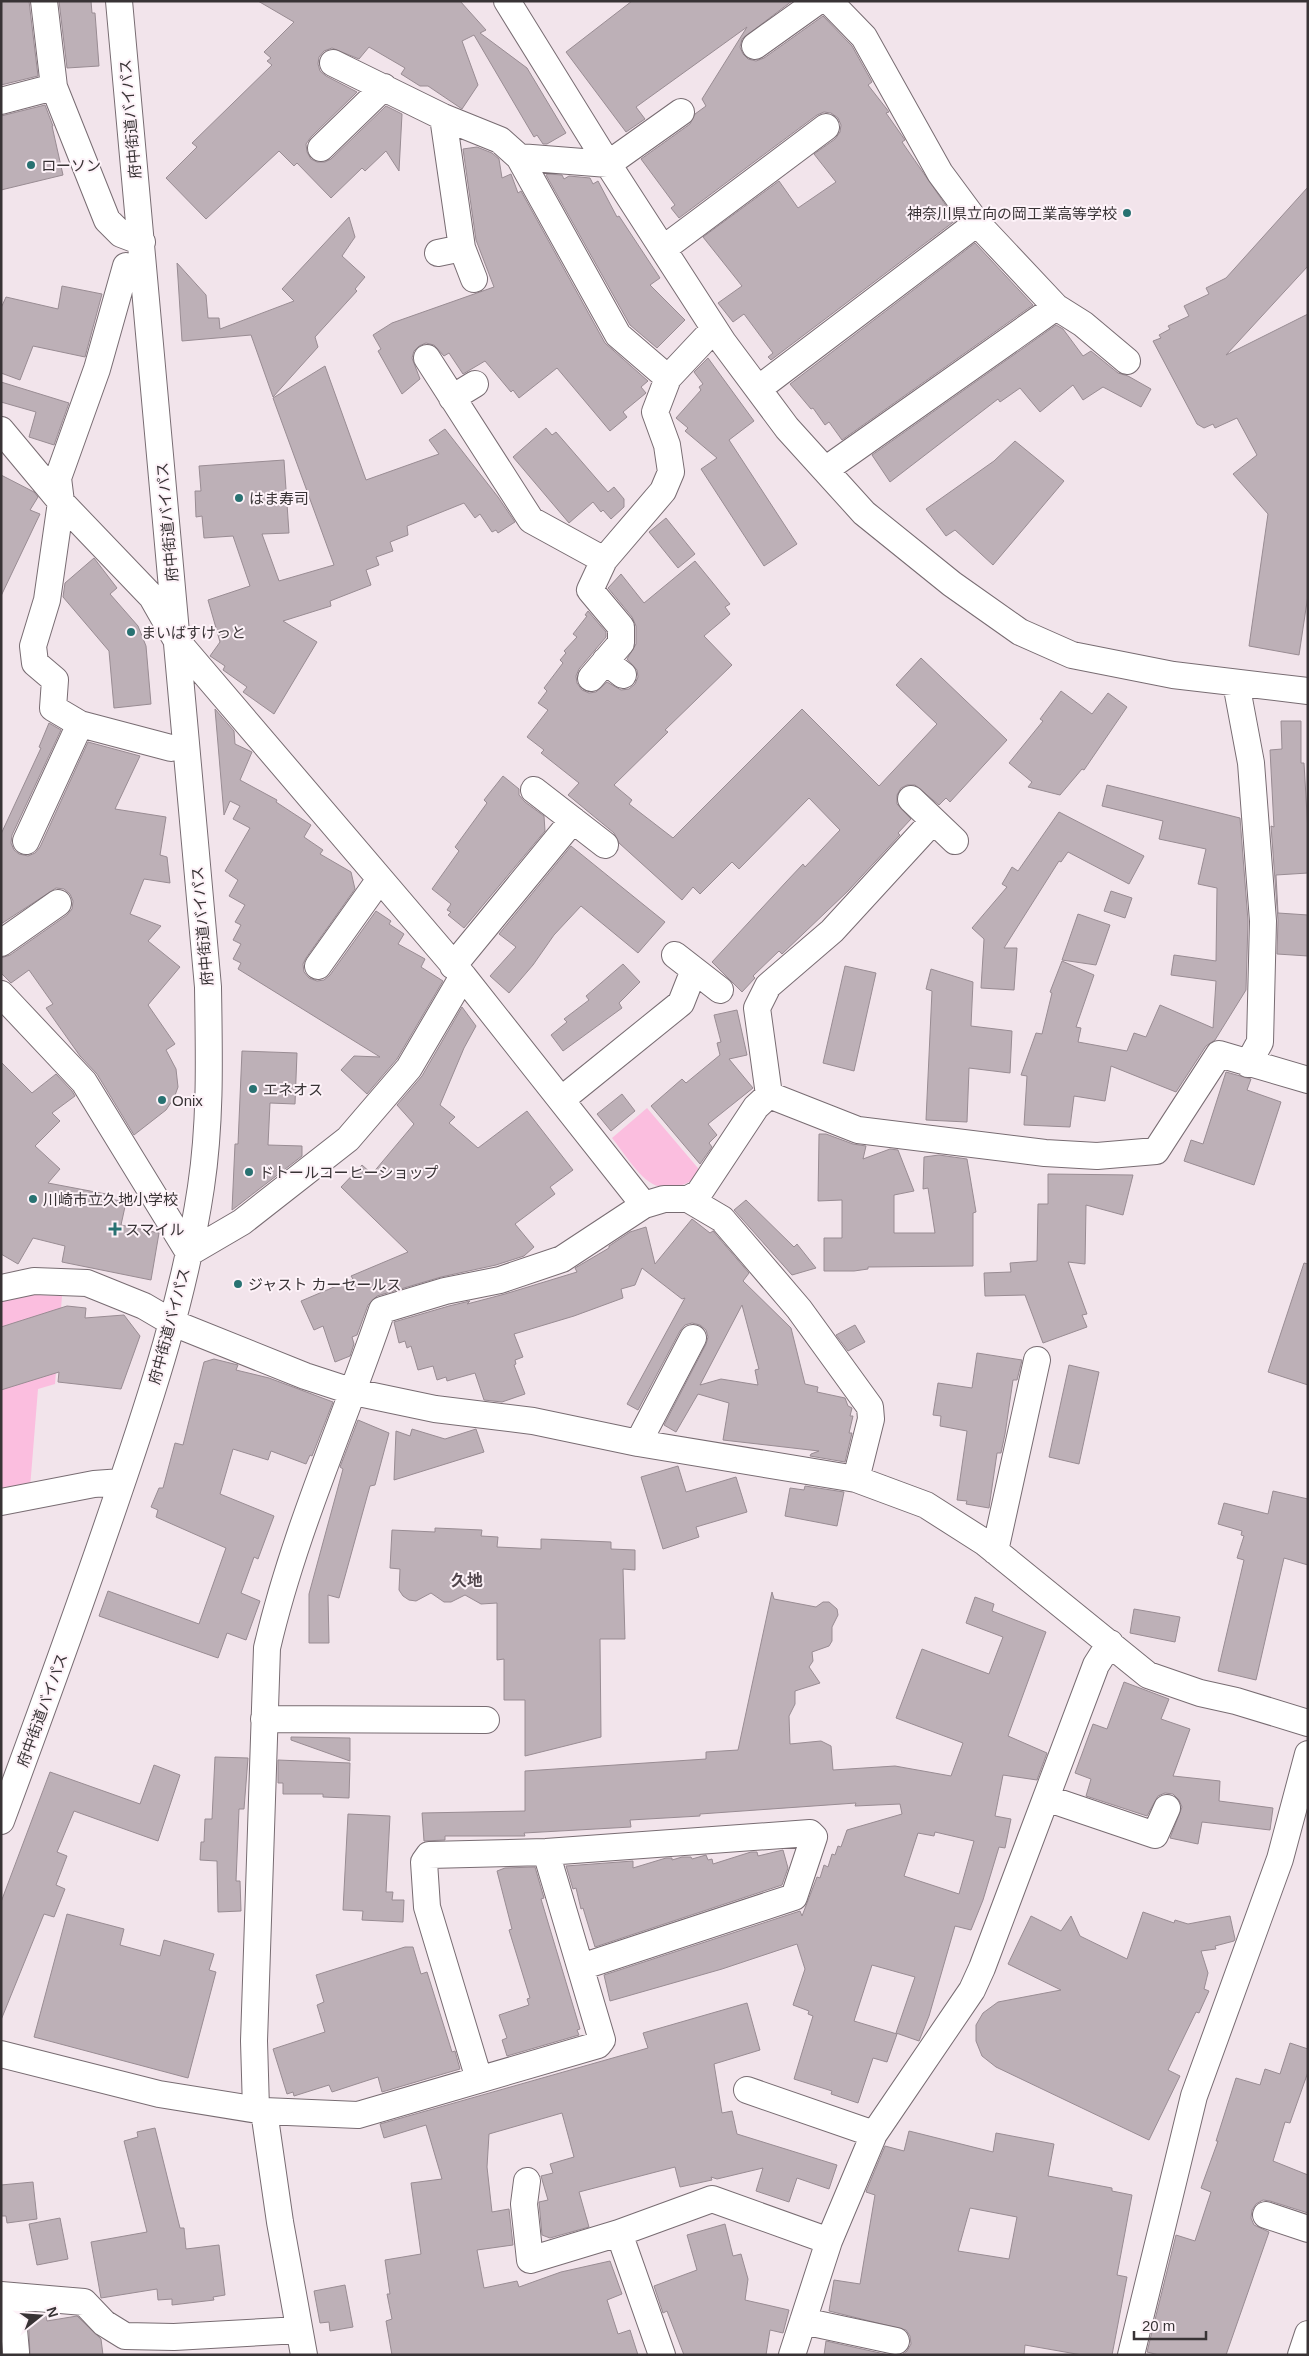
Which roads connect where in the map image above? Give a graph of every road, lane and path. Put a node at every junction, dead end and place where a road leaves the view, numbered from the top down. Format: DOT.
graph roads {
  1 [pos="44,1"];
  2 [pos="119,1"];
  3 [pos="507,1"];
  4 [pos="818,1"];
  5 [pos="829,1"];
  6 [pos="755,46"];
  7 [pos="333,63"];
  8 [pos="384,86"];
  9 [pos="54,87"];
  10 [pos="1,100"];
  11 [pos="681,112"];
  12 [pos="443,117"];
  13 [pos="826,127"];
  14 [pos="321,148"];
  15 [pos="519,157"];
  16 [pos="608,164"];
  17 [pos="977,223"];
  18 [pos="142,242"];
  19 [pos="663,249"];
  20 [pos="126,266"];
  21 [pos="474,279"];
  22 [pos="1056,307"];
  23 [pos="714,329"];
  24 [pos="426,358"];
  25 [pos="1127,361"];
  26 [pos="668,378"];
  27 [pos="475,384"];
  28 [pos="758,389"];
  29 [pos="452,398"];
  30 [pos="1,430"];
  31 [pos="825,470"];
  32 [pos="61,502"];
  33 [pos="604,560"];
  34 [pos="177,642"];
  35 [pos="606,671"];
  36 [pos="1236,683"];
  37 [pos="1308,691"];
  38 [pos="80,724"];
  39 [pos="171,748"];
  40 [pos="534,790"];
  41 [pos="911,799"];
  42 [pos="573,820"];
  43 [pos="933,821"];
  44 [pos="955,841"];
  45 [pos="26,842"];
  46 [pos="605,845"];
  47 [pos="380,879"];
  48 [pos="58,902"];
  49 [pos="1,943"];
  50 [pos="318,966"];
  51 [pos="458,971"];
  52 [pos="720,990"];
  53 [pos="1,994"];
  54 [pos="1248,1064"];
  55 [pos="1308,1080"];
  56 [pos="769,1095"];
  57 [pos="561,1100"];
  58 [pos="688,1199"];
  59 [pos="644,1205"];
  60 [pos="189,1252"];
  61 [pos="1,1288"];
  62 [pos="173,1323"];
  63 [pos="693,1338"];
  64 [pos="1037,1360"];
  65 [pos="354,1392"];
  66 [pos="638,1443"];
  67 [pos="856,1479"];
  68 [pos="122,1482"];
  69 [pos="1,1502"];
  70 [pos="995,1551"];
  71 [pos="1110,1643"];
  72 [pos="264,1719"];
  73 [pos="486,1720"];
  74 [pos="1308,1723"];
  75 [pos="1308,1754"];
  76 [pos="1046,1798"];
  77 [pos="1167,1808"];
  78 [pos="1,1821"];
  79 [pos="546,1852"];
  80 [pos="581,1967"];
  81 [pos="1,2054"];
  82 [pos="479,2079"];
  83 [pos="747,2090"];
  84 [pos="260,2110"];
  85 [pos="874,2134"];
  86 [pos="528,2181"];
  87 [pos="1266,2215"];
  88 [pos="1308,2229"];
  89 [pos="619,2233"];
  90 [pos="829,2241"];
  91 [pos="6,2295"];
  92 [pos="803,2321"];
  93 [pos="1308,2334"];
  94 [pos="896,2340"];
  95 [pos="302,2342"];
  96 [pos="16,2352"];
  97 [pos="662,2355"];
  98 [pos="792,2355"];
  99 [pos="1131,2355"];
  100 [pos="1301,2355"];
  1 -- 9 [label="street"];
  2 -- 18 [label="street, 府中街道バイパス"];
  3 -- 16 [label="street"];
  4 -- 6 [label="street"];
  5 -- 17 [label="street"];
  7 -- 8 [label="street"];
  8 -- 12 [label="street"];
  8 -- 14 [label="street"];
  9 -- 10 [label="street"];
  9 -- 18 [label="street"];
  11 -- 16 [label="street"];
  12 -- 15 [label="street"];
  12 -- 21 [label="street"];
  13 -- 19 [label="street"];
  15 -- 16 [label="street"];
  15 -- 26 [label="street"];
  16 -- 19 [label="street"];
  17 -- 22 [label="street"];
  17 -- 28 [label="street"];
  18 -- 34 [label="street, 府中街道バイパス"];
  19 -- 23 [label="street"];
  20 -- 32 [label="street"];
  22 -- 25 [label="street"];
  22 -- 31 [label="street"];
  23 -- 26 [label="street"];
  23 -- 28 [label="street"];
  24 -- 29 [label="street"];
  26 -- 33 [label="street"];
  27 -- 29 [label="street"];
  28 -- 31 [label="street"];
  29 -- 33 [label="street"];
  30 -- 32 [label="street"];
  31 -- 36 [label="street"];
  32 -- 34 [label="street"];
  32 -- 38 [label="street"];
  33 -- 35 [label="street"];
  34 -- 47 [label="street"];
  34 -- 60 [label="street, 府中街道バイパス"];
  36 -- 37 [label="street"];
  36 -- 54 [label="street"];
  38 -- 39 [label="street"];
  38 -- 45 [label="street"];
  40 -- 42 [label="street"];
  41 -- 43 [label="street"];
  42 -- 46 [label="street"];
  42 -- 51 [label="street"];
  43 -- 44 [label="street"];
  43 -- 56 [label="street"];
  47 -- 50 [label="street"];
  47 -- 51 [label="street"];
  48 -- 49 [label="street"];
  51 -- 57 [label="street"];
  51 -- 60 [label="street"];
  52 -- 57 [label="street"];
  53 -- 60 [label="street"];
  54 -- 55 [label="street"];
  54 -- 56 [label="street"];
  56 -- 58 [label="street"];
  57 -- 59 [label="street"];
  58 -- 59 [label="street"];
  58 -- 67 [label="street"];
  59 -- 65 [label="street"];
  60 -- 62 [label="street, 府中街道バイパス"];
  61 -- 62 [label="street"];
  62 -- 65 [label="street"];
  62 -- 68 [label="street, 府中街道バイパス"];
  63 -- 66 [label="street"];
  64 -- 70 [label="street"];
  65 -- 66 [label="street"];
  65 -- 72 [label="street"];
  66 -- 67 [label="street"];
  67 -- 70 [label="street"];
  68 -- 69 [label="street"];
  68 -- 78 [label="street, 府中街道バイパス"];
  70 -- 71 [label="street"];
  71 -- 74 [label="street"];
  71 -- 76 [label="street"];
  72 -- 73 [label="street"];
  72 -- 84 [label="street"];
  75 -- 99 [label="street"];
  76 -- 77 [label="street"];
  76 -- 85 [label="street"];
  79 -- 80 [label="street"];
  79 -- 80 [label="street"];
  79 -- 82 [label="street"];
  80 -- 82 [label="street"];
  81 -- 84 [label="street"];
  82 -- 84 [label="street"];
  83 -- 85 [label="street"];
  84 -- 95 [label="street"];
  85 -- 90 [label="street"];
  86 -- 89 [label="street"];
  87 -- 88 [label="street"];
  89 -- 90 [label="street"];
  89 -- 97 [label="street"];
  90 -- 92 [label="street"];
  91 -- 95 [label="street"];
  91 -- 96 [label="street"];
  92 -- 94 [label="street"];
  92 -- 98 [label="street"];
  93 -- 100 [label="street"];
}
